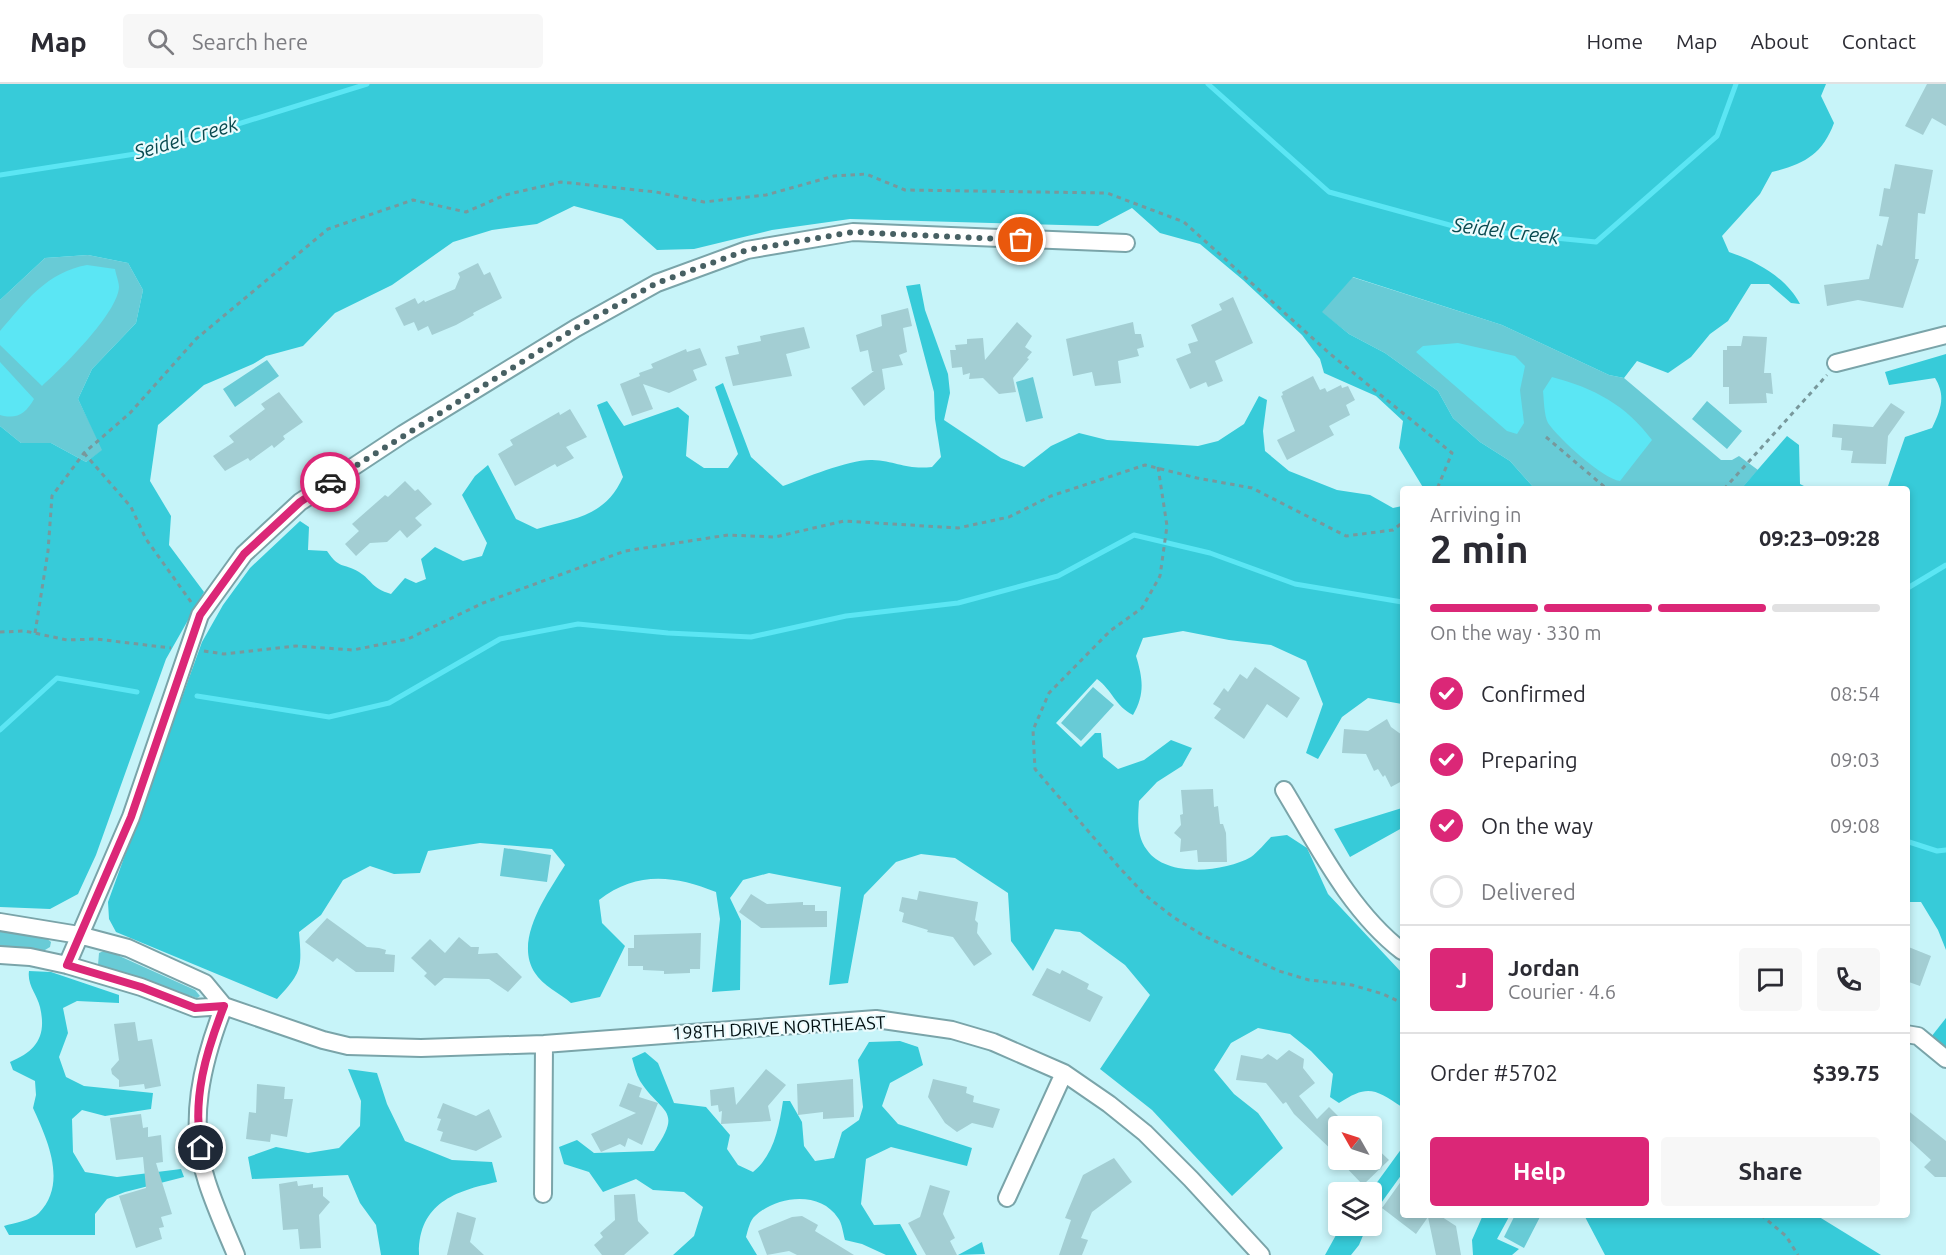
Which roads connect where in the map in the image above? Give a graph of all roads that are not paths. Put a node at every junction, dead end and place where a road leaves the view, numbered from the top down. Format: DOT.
graph roads {
  1 [pos="1126,243"];
  2 [pos="1946,335"];
  3 [pos="1836,363"];
  4 [pos="1284,790"];
  5 [pos="0,922"];
  6 [pos="79,935"];
  7 [pos="1400,949"];
  8 [pos="0,955"];
  9 [pos="67,965"];
  10 [pos="224,1006"];
  11 [pos="1910,1035"];
  12 [pos="544,1044"];
  13 [pos="1946,1059"];
  14 [pos="1064,1073"];
  15 [pos="543,1194"];
  16 [pos="1007,1198"];
  17 [pos="236,1255"];
  18 [pos="1261,1255"];
  1 -- 6 [label="street"];
  2 -- 3 [label="street"];
  4 -- 7 [label="street"];
  5 -- 6 [label="street"];
  6 -- 9 [label="street"];
  6 -- 10 [label="street"];
  8 -- 9 [label="street, 198TH DRIVE NORTHEAST"];
  9 -- 10 [label="street, 198TH DRIVE NORTHEAST"];
  10 -- 12 [label="street, 198TH DRIVE NORTHEAST"];
  10 -- 17 [label="street"];
  11 -- 13 [label="street"];
  12 -- 14 [label="street, 198TH DRIVE NORTHEAST"];
  12 -- 15 [label="street"];
  14 -- 16 [label="street"];
  14 -- 18 [label="street, 198TH DRIVE NORTHEAST"];
}
